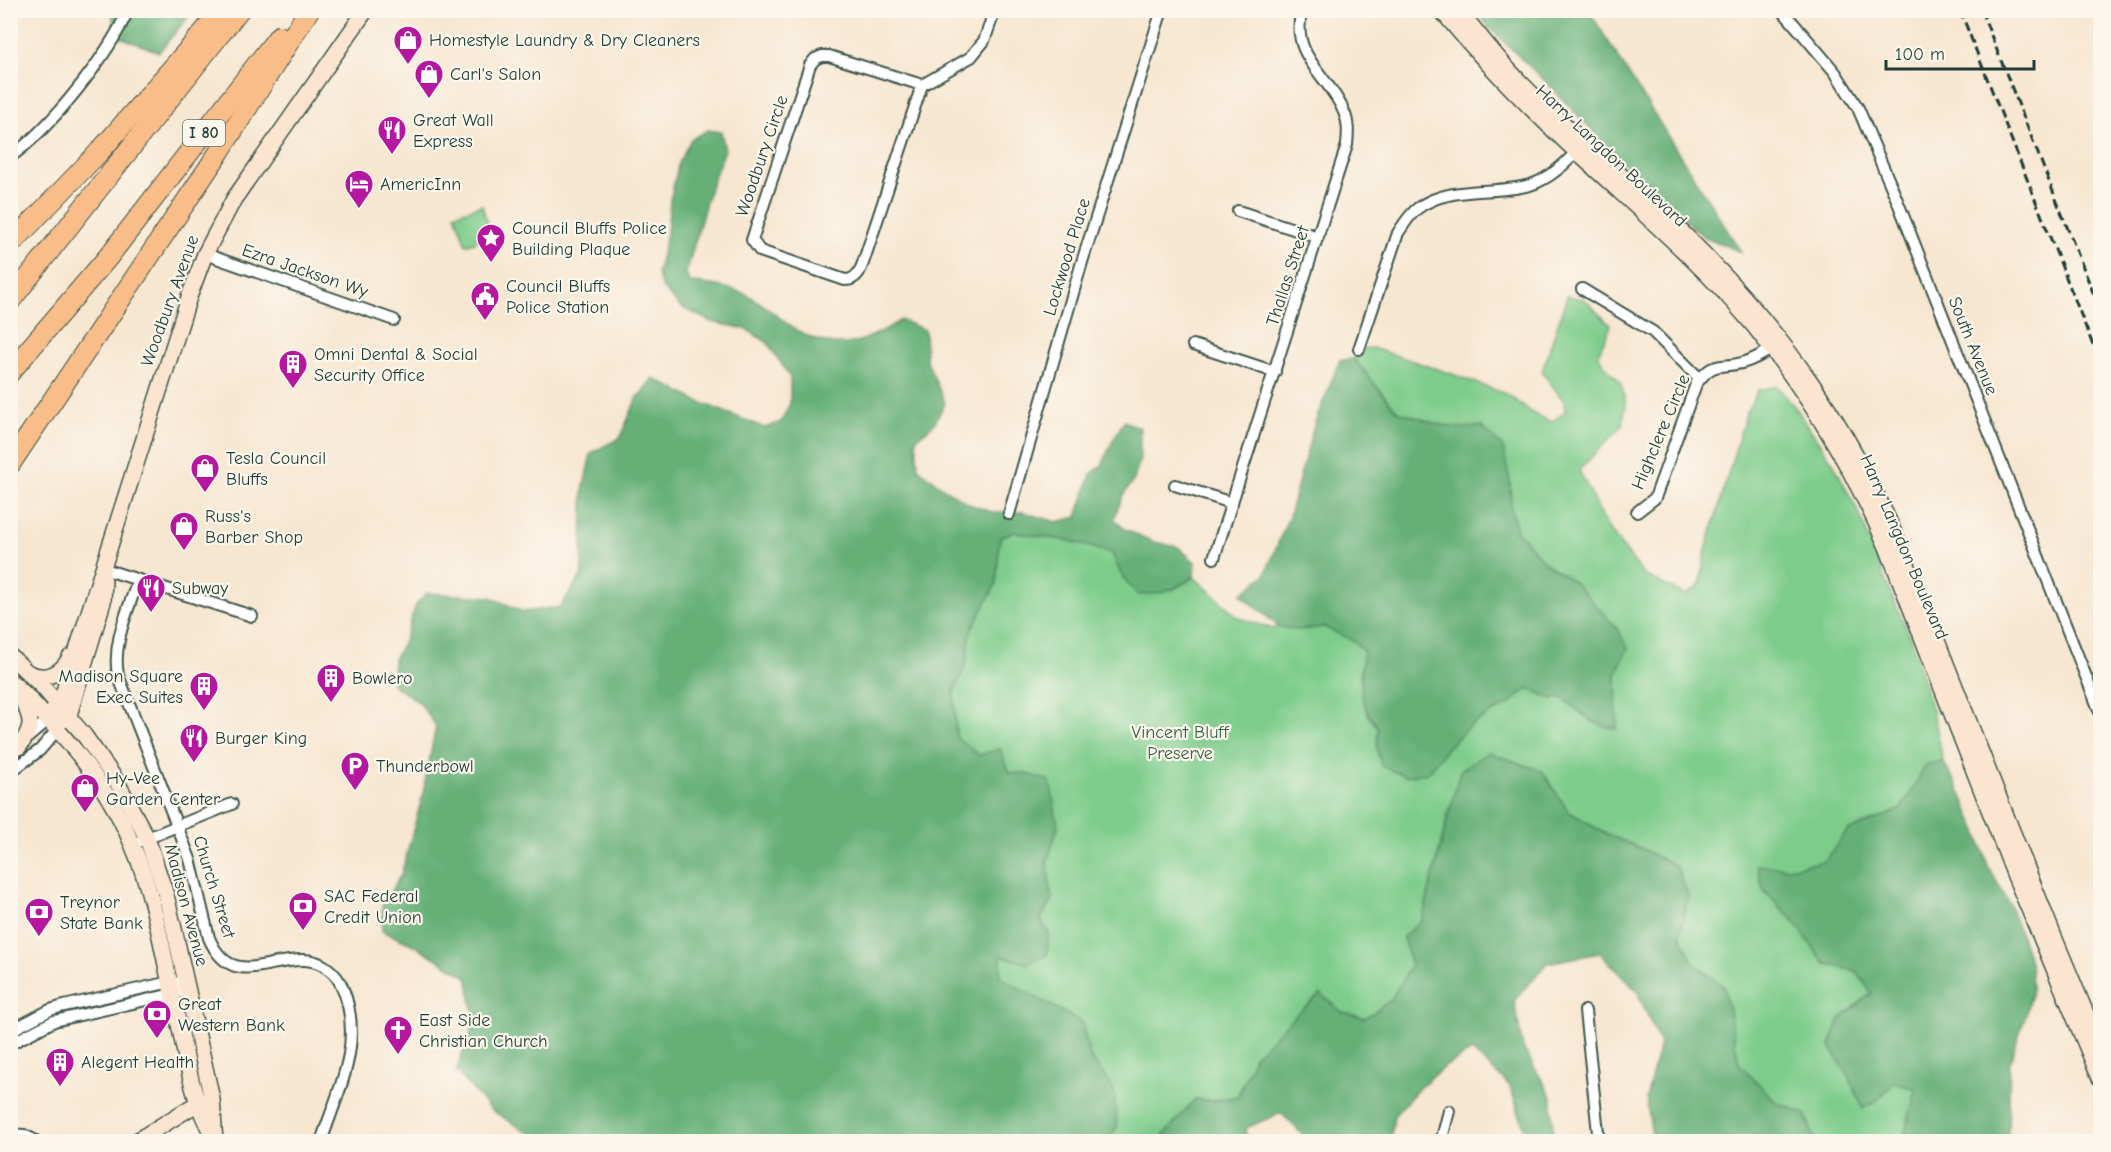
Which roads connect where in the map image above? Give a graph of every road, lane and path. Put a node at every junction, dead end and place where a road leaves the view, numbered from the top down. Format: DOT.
graph roads {
  1 [pos="128,10"];
  2 [pos="223,10"];
  3 [pos="239,10"];
  4 [pos="299,10"];
  5 [pos="309,10"];
  6 [pos="366,10"];
  7 [pos="995,10"];
  8 [pos="1162,10"];
  9 [pos="1302,10"];
  10 [pos="1441,10"];
  11 [pos="1459,10"];
  12 [pos="1782,10"];
  13 [pos="922,85"];
  14 [pos="1581,147"];
  15 [pos="10,157"];
  16 [pos="1238,211"];
  17 [pos="1318,237"];
  18 [pos="10,244"];
  19 [pos="205,254"];
  20 [pos="1582,289"];
  21 [pos="10,301"];
  22 [pos="394,320"];
  23 [pos="1193,345"];
  24 [pos="1777,345"];
  25 [pos="1359,349"];
  26 [pos="10,372"];
  27 [pos="1275,372"];
  28 [pos="1700,379"];
  29 [pos="10,464"];
  30 [pos="1175,484"];
  31 [pos="1232,503"];
  32 [pos="1637,512"];
  33 [pos="1009,514"];
  34 [pos="1214,558"];
  35 [pos="104,569"];
  36 [pos="138,580"];
  37 [pos="252,616"];
  38 [pos="80,638"];
  39 [pos="10,656"];
  40 [pos="26,672"];
  41 [pos="13,683"];
  42 [pos="64,710"];
  43 [pos="2100,712"];
  44 [pos="53,725"];
  45 [pos="15,750"];
  46 [pos="10,772"];
  47 [pos="232,804"];
  48 [pos="178,826"];
  49 [pos="140,841"];
  50 [pos="187,984"];
  51 [pos="170,988"];
  52 [pos="1586,1011"];
  53 [pos="10,1031"];
  54 [pos="10,1044"];
  55 [pos="2100,1047"];
  56 [pos="2100,1078"];
  57 [pos="205,1101"];
  58 [pos="1449,1111"];
  59 [pos="10,1134"];
  60 [pos="214,1139"];
  61 [pos="322,1139"];
  62 [pos="38,1142"];
  63 [pos="135,1142"];
  64 [pos="1441,1142"];
  65 [pos="1599,1142"];
  1 -- 15 [label="street"];
  2 -- 18 [label="highway"];
  3 -- 21 [label="highway, I 80"];
  4 -- 26 [label="highway, I 80"];
  5 -- 29 [label="highway"];
  6 -- 19 [label="main road, Woodbury Avenue"];
  7 -- 13 [label="street"];
  8 -- 33 [label="street, Lockwood Place"];
  9 -- 17 [label="street, Thallas Street"];
  10 -- 14 [label="main road, Harry Langdon Boulevard"];
  11 -- 14 [label="main road, Harry Langdon Boulevard"];
  12 -- 43 [label="street, South Avenue"];
  13 -- 13 [label="street, Woodbury Circle"];
  14 -- 24 [label="main road, Harry Langdon Boulevard"];
  14 -- 25 [label="street"];
  16 -- 17 [label="street"];
  17 -- 27 [label="street, Thallas Street"];
  19 -- 22 [label="street, Ezra Jackson Wy"];
  19 -- 35 [label="main road, Woodbury Avenue"];
  20 -- 28 [label="street"];
  23 -- 27 [label="street"];
  24 -- 28 [label="street, Highclere Circle"];
  24 -- 55 [label="main road, Harry Langdon Boulevard"];
  24 -- 56 [label="main road, Harry Langdon Boulevard"];
  27 -- 31 [label="street, Thallas Street"];
  28 -- 32 [label="street, Highclere Circle"];
  30 -- 31 [label="street"];
  31 -- 34 [label="street, Thallas Street"];
  35 -- 36 [label="street"];
  35 -- 38 [label="main road, Woodbury Avenue"];
  35 -- 42 [label="main road, Woodbury Avenue"];
  36 -- 37 [label="street"];
  36 -- 48 [label="street, Church Street"];
  38 -- 40 [label="main road"];
  38 -- 42 [label="main road, Woodbury Avenue"];
  39 -- 40 [label="main road, Madison Avenue"];
  40 -- 42 [label="main road, Madison Avenue"];
  41 -- 44 [label="main road, Madison Avenue"];
  41 -- 45 [label="main road"];
  42 -- 44 [label="main road, Woodbury Avenue"];
  42 -- 49 [label="main road, Madison Avenue"];
  44 -- 45 [label="street"];
  44 -- 46 [label="street"];
  44 -- 49 [label="main road, Madison Avenue"];
  47 -- 48 [label="street"];
  48 -- 49 [label="street"];
  48 -- 61 [label="street, Church Street"];
  49 -- 50 [label="main road, Madison Avenue"];
  49 -- 51 [label="main road, Madison Avenue"];
  50 -- 51 [label="street"];
  50 -- 57 [label="main road, Madison Avenue"];
  51 -- 53 [label="street"];
  51 -- 54 [label="street"];
  51 -- 57 [label="main road, Madison Avenue"];
  52 -- 65 [label="street"];
  57 -- 60 [label="main road, Madison Avenue"];
  57 -- 63 [label="main road"];
  58 -- 64 [label="street"];
  59 -- 62 [label="street"];
}
